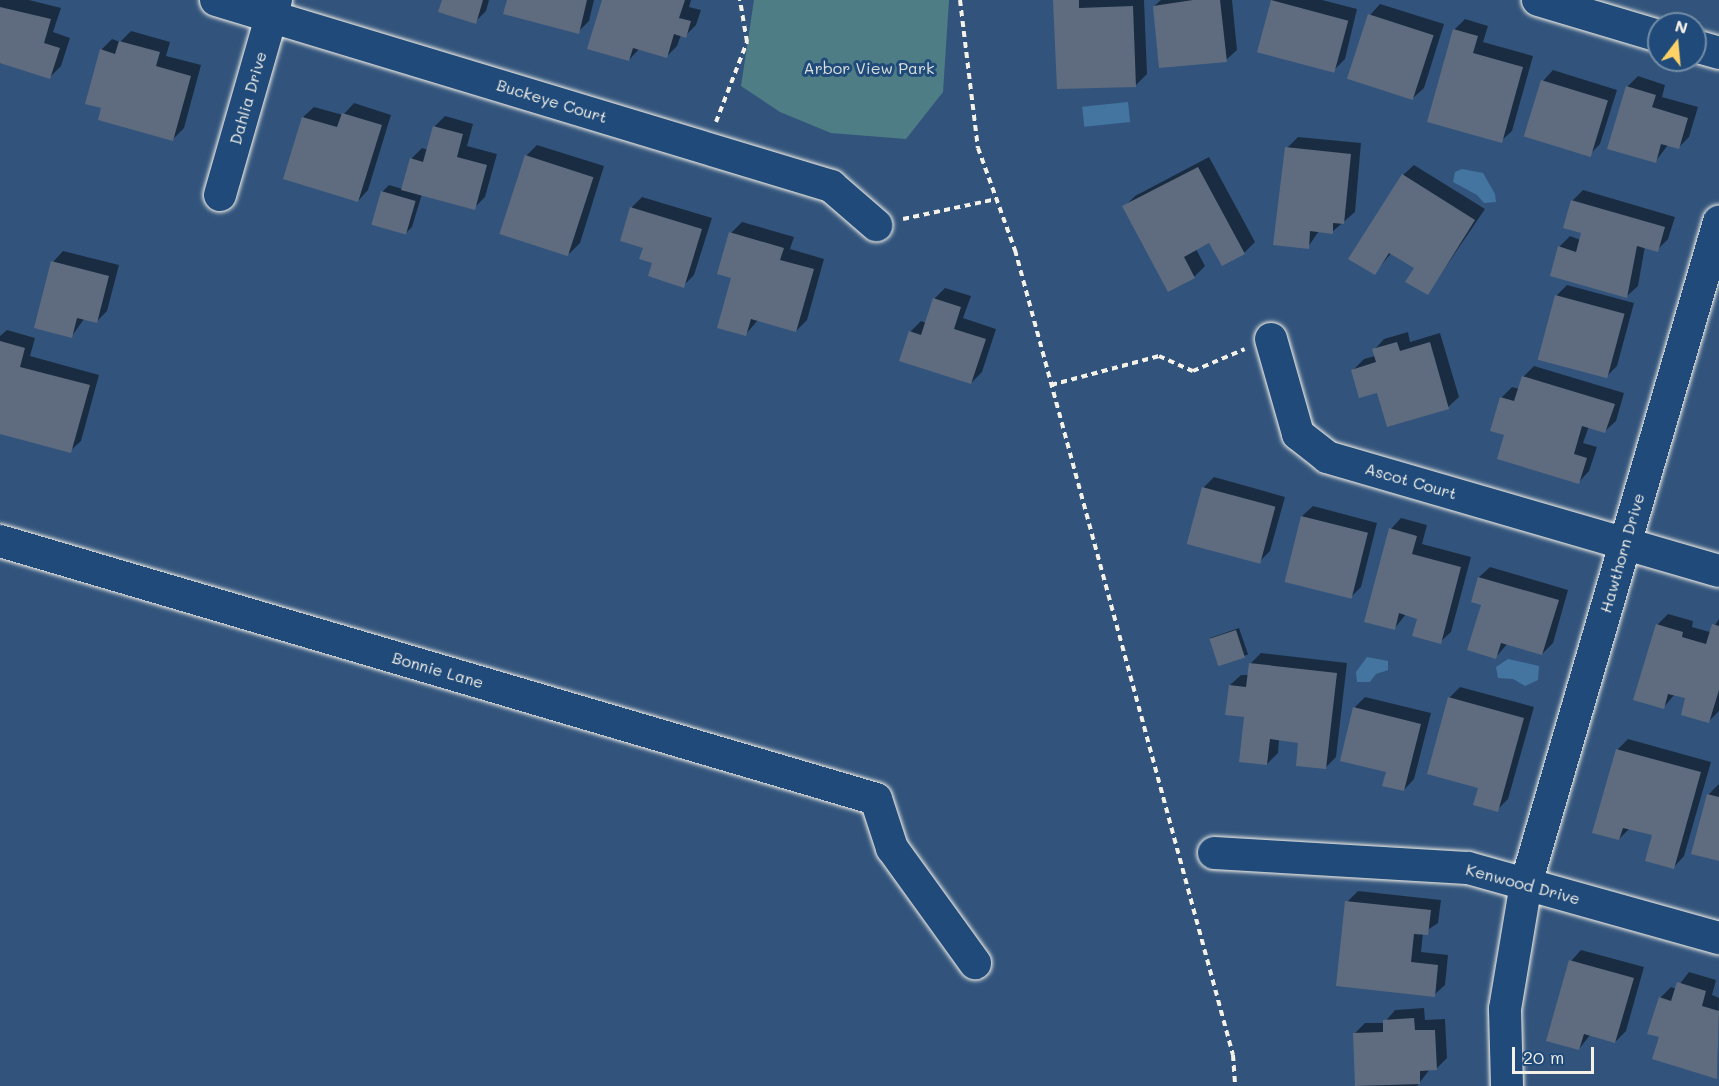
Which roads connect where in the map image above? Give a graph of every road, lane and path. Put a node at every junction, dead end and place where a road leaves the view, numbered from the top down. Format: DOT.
graph roads {
  1 [pos="216,0"];
  2 [pos="740,0"];
  3 [pos="960,0"];
  4 [pos="1538,0"];
  5 [pos="274,8"];
  6 [pos="1647,32"];
  7 [pos="705,148"];
  8 [pos="220,195"];
  9 [pos="996,199"];
  10 [pos="1719,222"];
  11 [pos="876,225"];
  12 [pos="1271,339"];
  13 [pos="1050,386"];
  14 [pos="0,541"];
  15 [pos="1626,543"];
  16 [pos="1719,571"];
  17 [pos="1214,854"];
  18 [pos="1526,884"];
  19 [pos="1719,938"];
  20 [pos="975,963"];
  21 [pos="1235,1086"];
  22 [pos="1507,1086"];
  1 -- 5 [label="street, Buckeye Court"];
  2 -- 7 [label="path"];
  3 -- 9 [label="path"];
  4 -- 6 [label="street"];
  5 -- 7 [label="street, Buckeye Court"];
  5 -- 8 [label="street, Dahlia Drive"];
  7 -- 11 [label="street, Buckeye Court"];
  9 -- 11 [label="path"];
  9 -- 13 [label="path"];
  10 -- 15 [label="street, Hawthorn Drive"];
  12 -- 13 [label="path"];
  12 -- 15 [label="street, Ascot Court"];
  13 -- 21 [label="path"];
  14 -- 20 [label="street, Bonnie Lane"];
  15 -- 16 [label="street, Ascot Court"];
  15 -- 18 [label="street, Hawthorn Drive"];
  17 -- 18 [label="street, Kenwood Drive"];
  18 -- 19 [label="street, Kenwood Drive"];
  18 -- 22 [label="street, Hawthorn Drive"];
}
